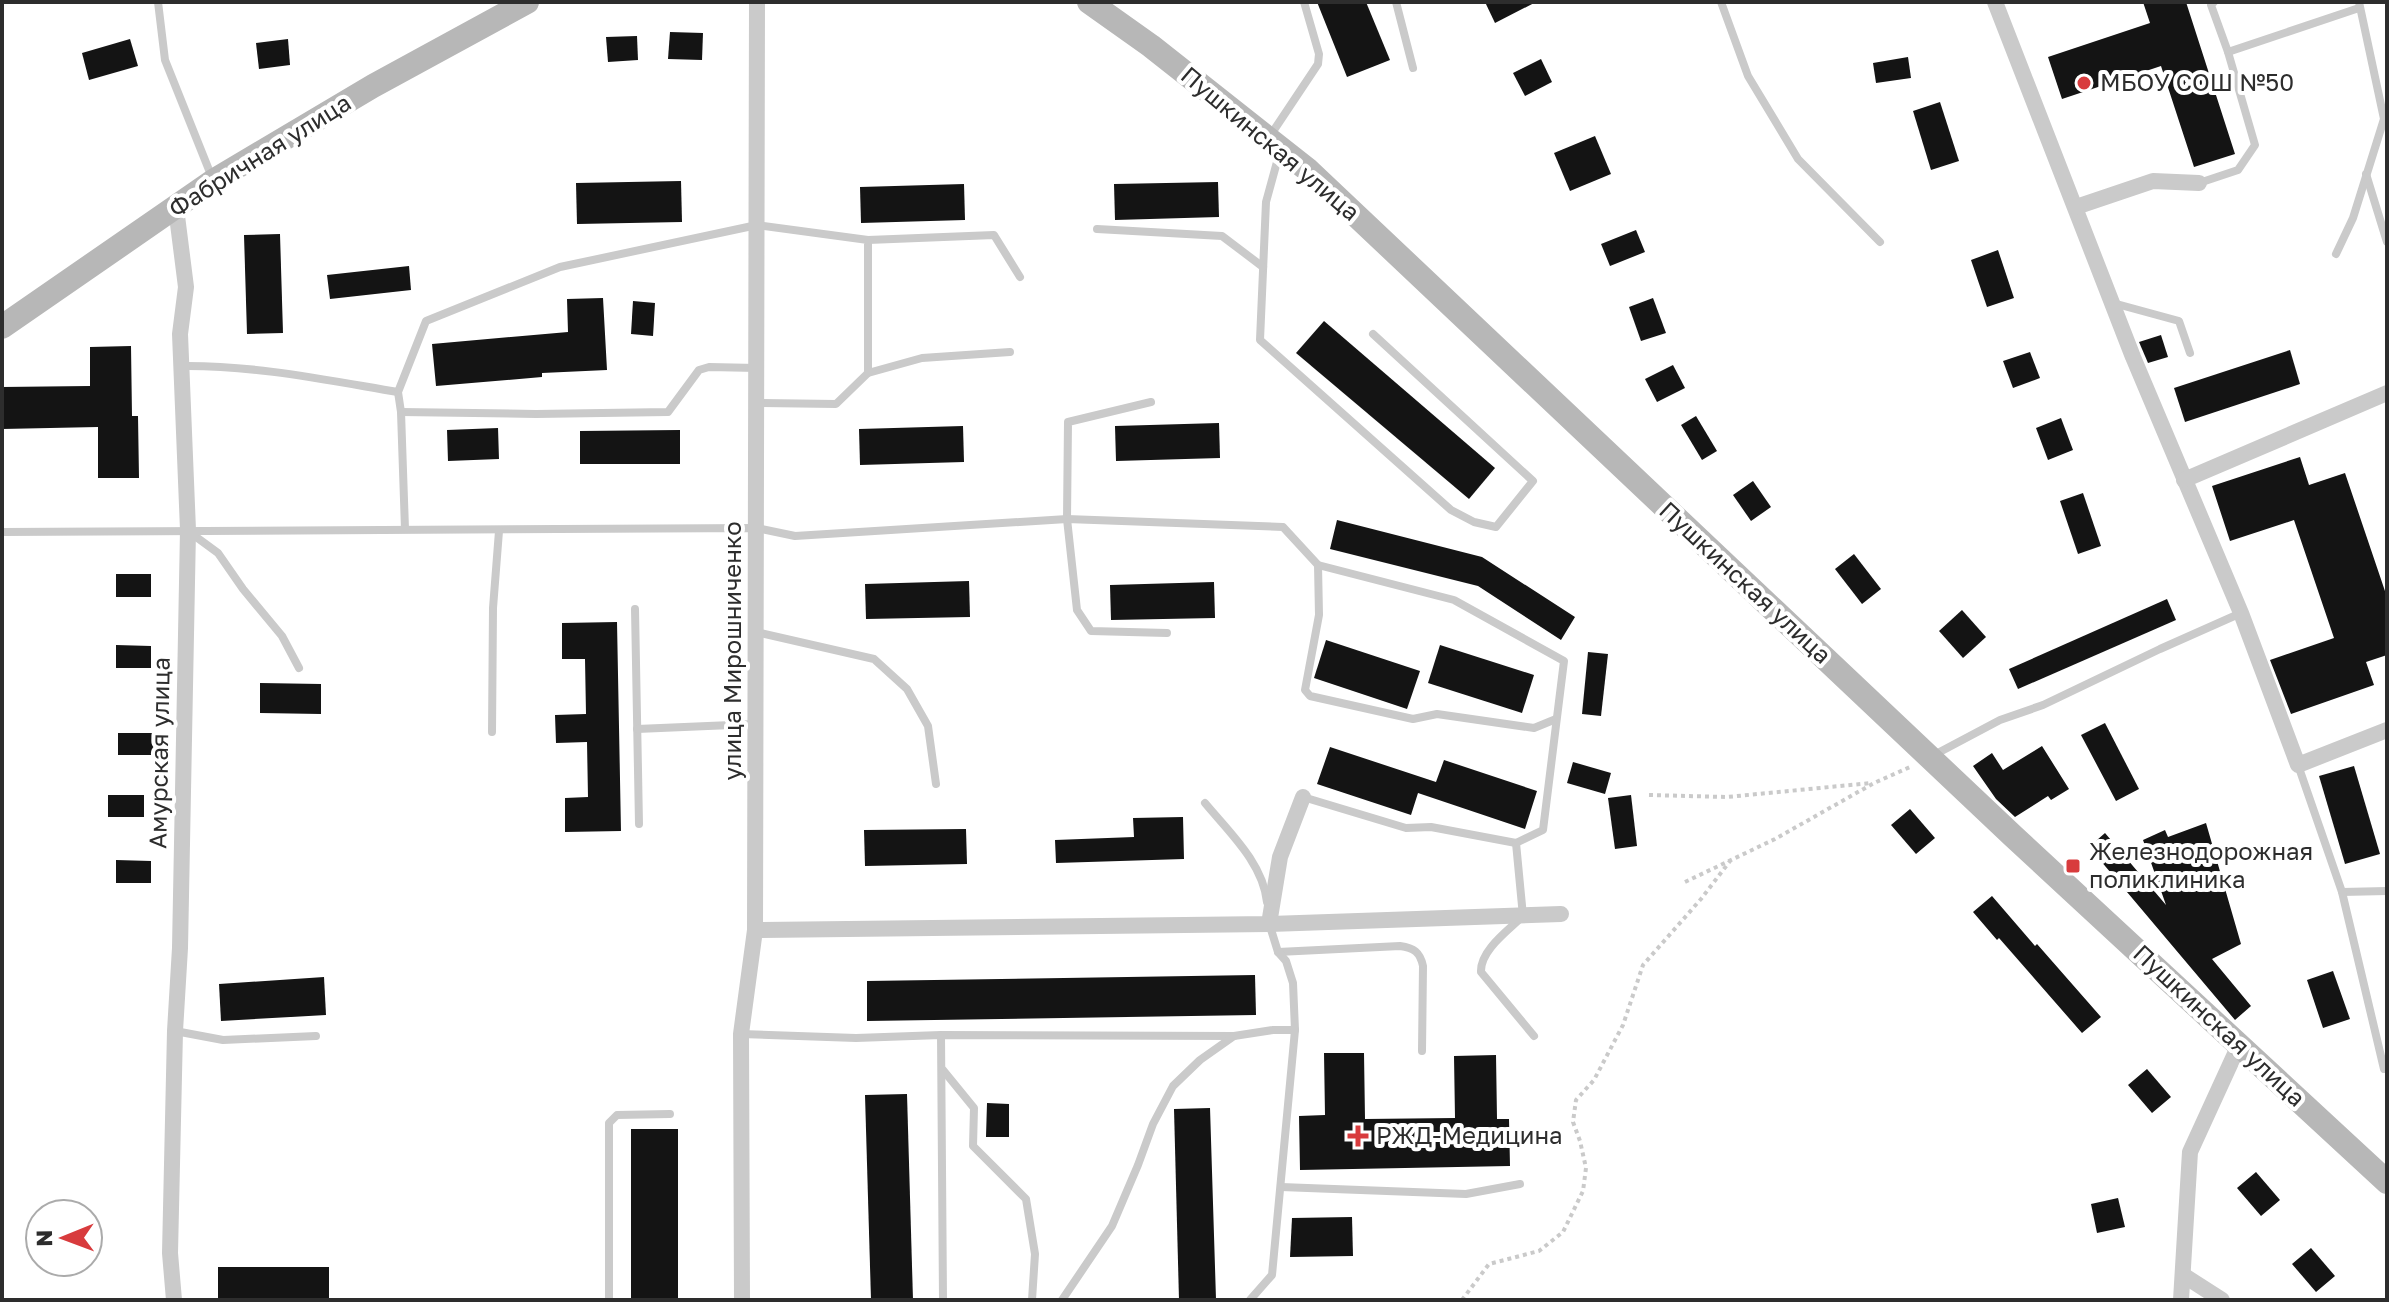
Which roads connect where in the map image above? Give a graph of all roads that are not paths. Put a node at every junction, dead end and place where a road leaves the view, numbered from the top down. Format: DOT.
graph roads {
  1 [pos="158,2"];
  2 [pos="527,2"];
  3 [pos="757,2"];
  4 [pos="1089,2"];
  5 [pos="1304,2"];
  6 [pos="1396,2"];
  7 [pos="1721,2"];
  8 [pos="1995,2"];
  9 [pos="2214,2"];
  10 [pos="2359,5"];
  11 [pos="2228,52"];
  12 [pos="1413,68"];
  13 [pos="2385,119"];
  14 [pos="1275,143"];
  15 [pos="2365,173"];
  16 [pos="213,181"];
  17 [pos="2199,183"];
  18 [pos="2076,207"];
  19 [pos="176,208"];
  20 [pos="757,225"];
  21 [pos="1097,229"];
  22 [pos="868,240"];
  23 [pos="1880,242"];
  24 [pos="2387,242"];
  25 [pos="2336,254"];
  26 [pos="1263,267"];
  27 [pos="1020,277"];
  28 [pos="2113,302"];
  29 [pos="2,327"];
  30 [pos="1373,334"];
  31 [pos="1010,352"];
  32 [pos="2190,353"];
  33 [pos="181,366"];
  34 [pos="757,368"];
  35 [pos="868,373"];
  36 [pos="398,392"];
  37 [pos="2387,393"];
  38 [pos="1151,402"];
  39 [pos="757,403"];
  40 [pos="401,412"];
  41 [pos="2184,480"];
  42 [pos="1067,519"];
  43 [pos="757,528"];
  44 [pos="405,529"];
  45 [pos="188,530"];
  46 [pos="499,531"];
  47 [pos="2,532"];
  48 [pos="1318,565"];
  49 [pos="635,609"];
  50 [pos="2241,613"];
  51 [pos="755,631"];
  52 [pos="1167,633"];
  53 [pos="299,668"];
  54 [pos="1556,719"];
  55 [pos="756,724"];
  56 [pos="637,729"];
  57 [pos="2387,730"];
  58 [pos="492,732"];
  59 [pos="1930,758"];
  60 [pos="2298,765"];
  61 [pos="936,784"];
  62 [pos="1303,797"];
  63 [pos="1205,803"];
  64 [pos="639,824"];
  65 [pos="1516,843"];
  66 [pos="2387,891"];
  67 [pos="2342,892"];
  68 [pos="1561,914"];
  69 [pos="1523,916"];
  70 [pos="1269,924"];
  71 [pos="755,930"];
  72 [pos="1278,952"];
  73 [pos="1295,1030"];
  74 [pos="175,1031"];
  75 [pos="741,1034"];
  76 [pos="941,1035"];
  77 [pos="316,1036"];
  78 [pos="1234,1036"];
  79 [pos="1534,1036"];
  80 [pos="2239,1045"];
  81 [pos="1422,1051"];
  82 [pos="942,1069"];
  83 [pos="2387,1069"];
  84 [pos="670,1114"];
  85 [pos="2387,1182"];
  86 [pos="1520,1184"];
  87 [pos="1281,1187"];
  88 [pos="2183,1275"];
  89 [pos="174,1300"];
  90 [pos="609,1300"];
  91 [pos="742,1300"];
  92 [pos="943,1300"];
  93 [pos="1032,1300"];
  94 [pos="1062,1300"];
  95 [pos="1250,1300"];
  96 [pos="2181,1300"];
  97 [pos="2222,1300"];
  1 -- 16 [label="lane"];
  2 -- 16 [label="main road, Фабричная улица"];
  3 -- 20 [label="street, улица Мирошниченко"];
  4 -- 14 [label="main road, Пушкинская улица"];
  5 -- 14 [label="lane"];
  6 -- 12 [label="lane"];
  7 -- 23 [label="lane"];
  8 -- 18 [label="street"];
  9 -- 11 [label="lane"];
  10 -- 11 [label="lane"];
  10 -- 13 [label="lane"];
  11 -- 17 [label="lane"];
  13 -- 15 [label="lane"];
  14 -- 26 [label="lane"];
  14 -- 59 [label="main road, Пушкинская улица"];
  15 -- 24 [label="lane"];
  15 -- 25 [label="lane"];
  16 -- 19 [label="main road, Фабричная улица"];
  17 -- 18 [label="street"];
  18 -- 28 [label="street"];
  19 -- 29 [label="main road, Фабричная улица"];
  19 -- 33 [label="street, Амурская улица"];
  20 -- 22 [label="lane"];
  20 -- 34 [label="street, улица Мирошниченко"];
  20 -- 36 [label="lane"];
  21 -- 26 [label="lane"];
  22 -- 27 [label="lane"];
  22 -- 35 [label="lane"];
  26 -- 30 [label="lane"];
  28 -- 32 [label="lane"];
  28 -- 41 [label="street"];
  31 -- 35 [label="lane"];
  33 -- 36 [label="lane"];
  33 -- 45 [label="street, Амурская улица"];
  34 -- 39 [label="street, улица Мирошниченко"];
  34 -- 40 [label="lane"];
  35 -- 39 [label="lane"];
  36 -- 40 [label="lane"];
  37 -- 41 [label="street"];
  38 -- 42 [label="lane"];
  39 -- 43 [label="street, улица Мирошниченко"];
  40 -- 44 [label="lane"];
  41 -- 50 [label="street"];
  42 -- 43 [label="lane"];
  42 -- 48 [label="lane"];
  42 -- 52 [label="lane"];
  43 -- 46 [label="lane"];
  43 -- 51 [label="street, улица Мирошниченко"];
  44 -- 45 [label="lane"];
  44 -- 46 [label="lane"];
  45 -- 47 [label="lane"];
  45 -- 53 [label="lane"];
  45 -- 74 [label="street, Амурская улица"];
  46 -- 58 [label="lane"];
  48 -- 54 [label="lane"];
  48 -- 54 [label="lane"];
  49 -- 56 [label="lane"];
  50 -- 59 [label="lane"];
  50 -- 60 [label="street"];
  51 -- 55 [label="street, улица Мирошниченко"];
  51 -- 61 [label="lane"];
  54 -- 65 [label="lane"];
  55 -- 56 [label="lane"];
  55 -- 71 [label="street, улица Мирошниченко"];
  56 -- 64 [label="lane"];
  57 -- 60 [label="street"];
  59 -- 80 [label="main road, Пушкинская улица"];
  60 -- 67 [label="lane"];
  62 -- 65 [label="lane"];
  62 -- 70 [label="street"];
  63 -- 70 [label="lane"];
  65 -- 69 [label="lane"];
  66 -- 67 [label="lane"];
  67 -- 83 [label="lane"];
  68 -- 69 [label="street"];
  69 -- 70 [label="street"];
  69 -- 79 [label="lane"];
  70 -- 71 [label="street"];
  70 -- 72 [label="lane"];
  71 -- 75 [label="street, улица Мирошниченко"];
  72 -- 73 [label="lane"];
  72 -- 81 [label="lane"];
  73 -- 78 [label="lane"];
  73 -- 87 [label="lane"];
  74 -- 77 [label="lane"];
  74 -- 89 [label="street, Амурская улица"];
  75 -- 76 [label="lane"];
  75 -- 91 [label="street, улица Мирошниченко"];
  76 -- 78 [label="lane"];
  76 -- 82 [label="lane"];
  78 -- 94 [label="lane"];
  80 -- 85 [label="main road, Пушкинская улица"];
  80 -- 88 [label="street"];
  82 -- 92 [label="lane"];
  82 -- 93 [label="lane"];
  84 -- 90 [label="lane"];
  86 -- 87 [label="lane"];
  87 -- 95 [label="lane"];
  88 -- 96 [label="street"];
  88 -- 97 [label="street"];
}
